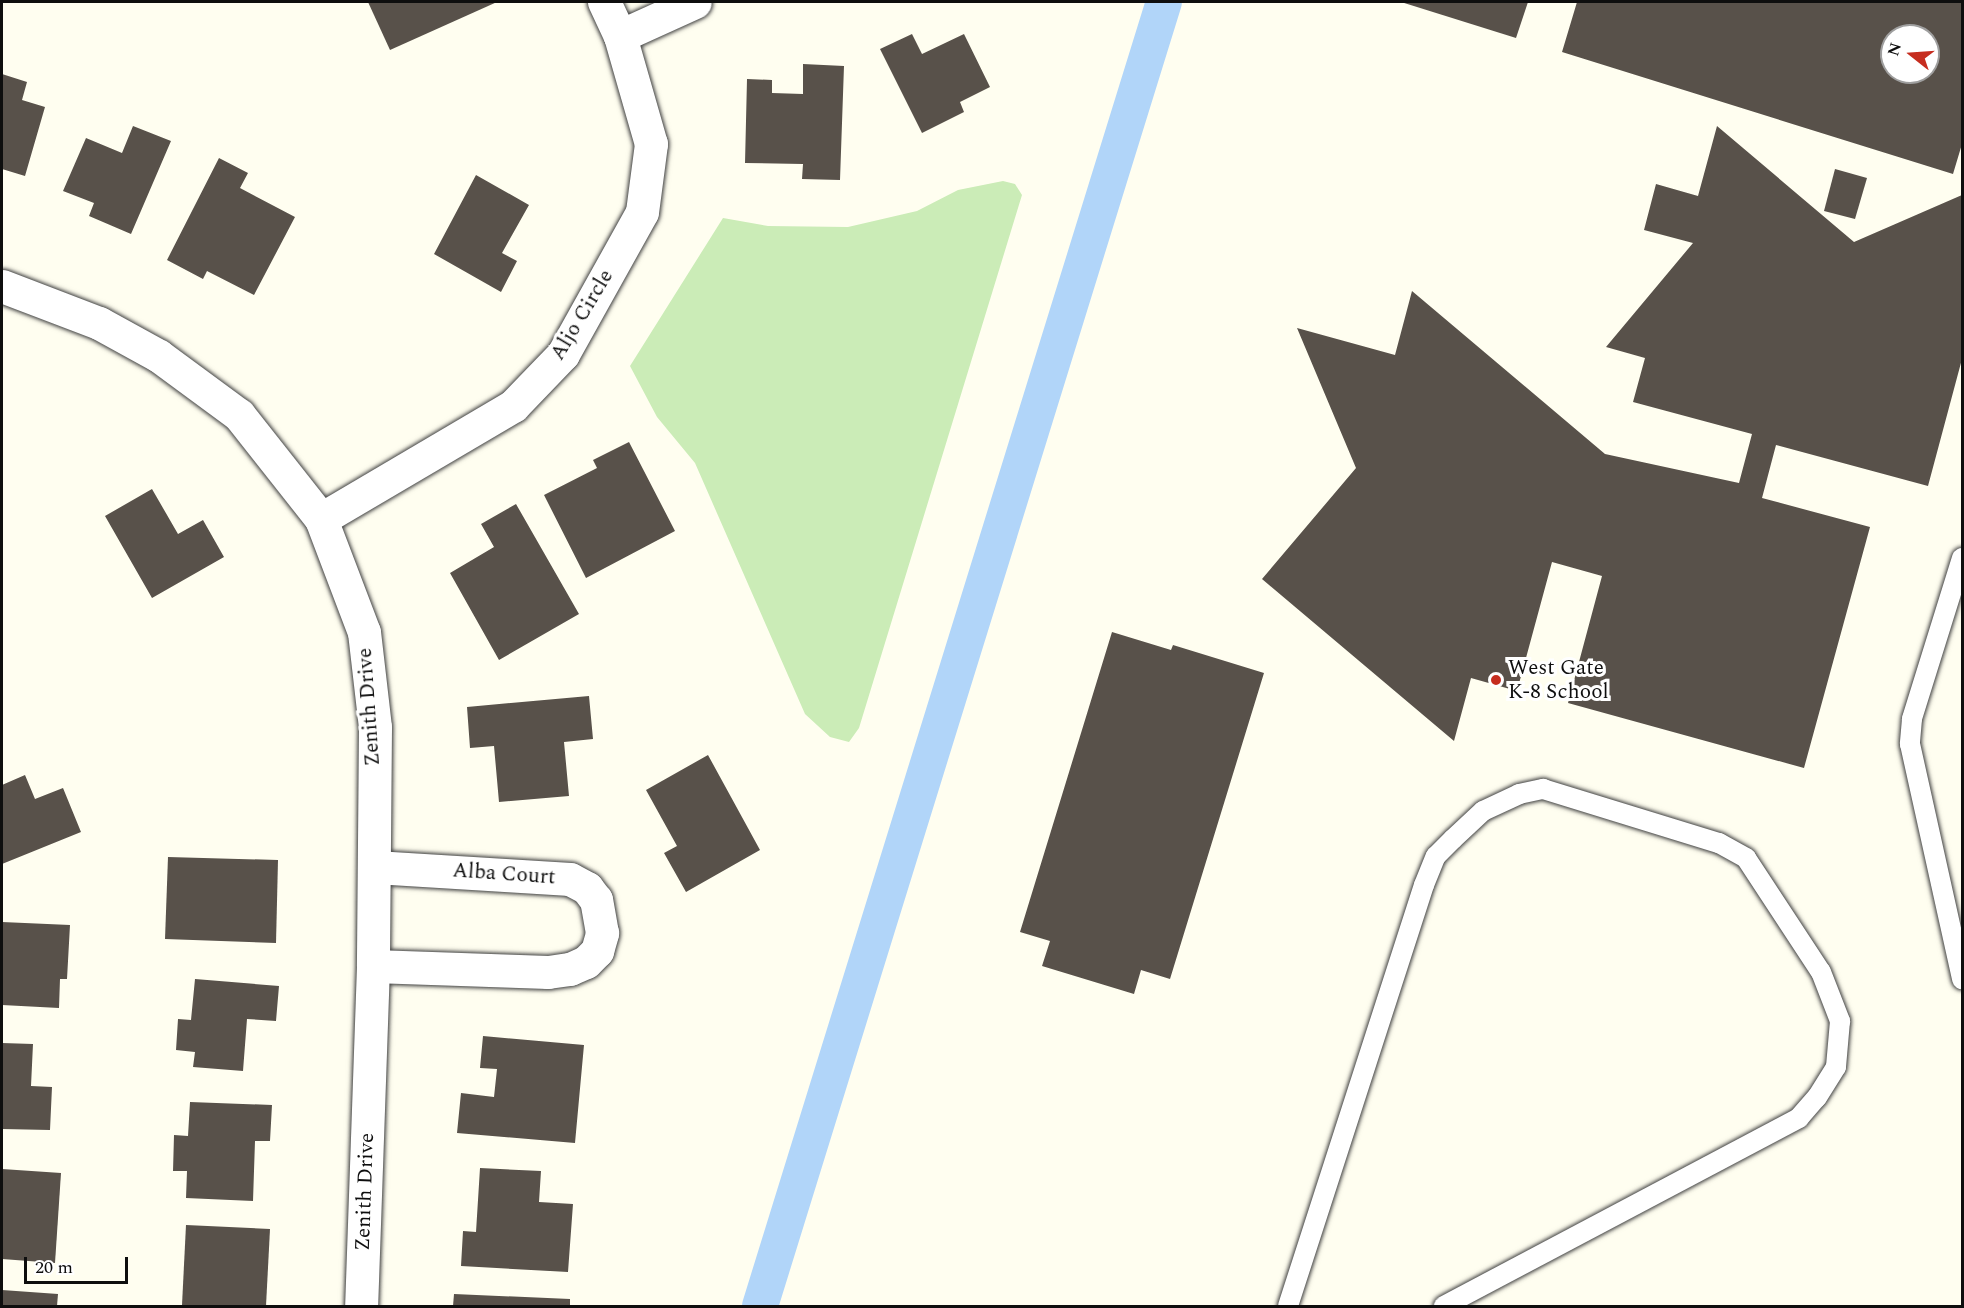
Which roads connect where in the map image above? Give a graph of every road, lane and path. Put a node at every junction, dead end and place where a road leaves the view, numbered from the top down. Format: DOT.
graph roads {
  1 [pos="604,2"];
  2 [pos="695,2"];
  3 [pos="620,36"];
  4 [pos="2,286"];
  5 [pos="321,519"];
  6 [pos="1962,558"];
  7 [pos="374,867"];
  8 [pos="373,966"];
  9 [pos="1962,979"];
  10 [pos="361,1306"];
  11 [pos="1288,1306"];
  12 [pos="1444,1306"];
  1 -- 3 [label="street, Aljo Circle"];
  2 -- 3 [label="street"];
  3 -- 5 [label="street, Aljo Circle"];
  4 -- 5 [label="street, Zenith Drive"];
  5 -- 7 [label="street, Zenith Drive"];
  6 -- 9 [label="lane"];
  7 -- 8 [label="street, Zenith Drive"];
  7 -- 8 [label="street, Alba Court"];
  8 -- 10 [label="street, Zenith Drive"];
  11 -- 12 [label="lane"];
}
